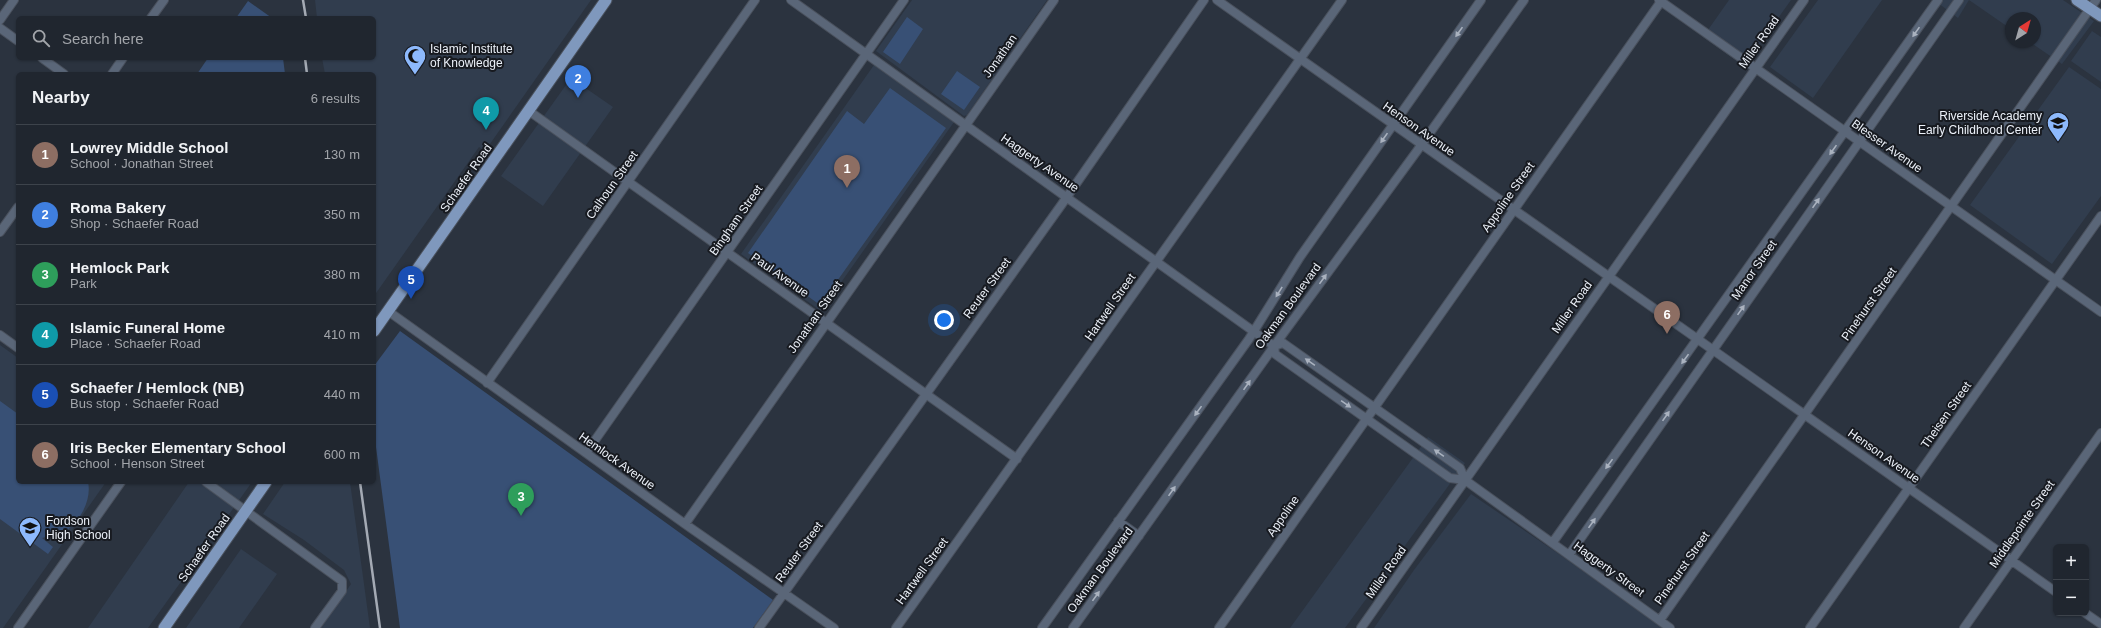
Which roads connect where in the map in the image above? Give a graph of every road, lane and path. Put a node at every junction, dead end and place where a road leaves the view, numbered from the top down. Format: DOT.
graph roads {
  1 [pos="14,0"];
  2 [pos="164,0"];
  3 [pos="606,0"];
  4 [pos="755,0"];
  5 [pos="791,0"];
  6 [pos="904,0"];
  7 [pos="1054,0"];
  8 [pos="1204,0"];
  9 [pos="1217,0"];
  10 [pos="1342,0"];
  11 [pos="1481,0"];
  12 [pos="1524,0"];
  13 [pos="1661,0"];
  14 [pos="1804,0"];
  15 [pos="1938,0"];
  16 [pos="1959,0"];
  17 [pos="2077,0"];
  18 [pos="2093,4"];
  19 [pos="152,16"];
  20 [pos="2101,16"];
  21 [pos="0,20"];
  22 [pos="0,28"];
  23 [pos="16,40"];
  24 [pos="866,54"];
  25 [pos="45,60"];
  26 [pos="122,60"];
  27 [pos="1300,60"];
  28 [pos="1756,68"];
  29 [pos="61,72"];
  30 [pos="113,72"];
  31 [pos="529,111"];
  32 [pos="966,125"];
  33 [pos="1393,125"];
  34 [pos="1846,131"];
  35 [pos="1860,141"];
  36 [pos="1421,145"];
  37 [pos="629,182"];
  38 [pos="1067,196"];
  39 [pos="1952,206"];
  40 [pos="16,210"];
  41 [pos="1514,210"];
  42 [pos="2101,216"];
  43 [pos="0,232"];
  44 [pos="728,253"];
  45 [pos="1157,262"];
  46 [pos="1609,276"];
  47 [pos="2056,280"];
  48 [pos="388,311"];
  49 [pos="2101,312"];
  50 [pos="826,323"];
  51 [pos="376,328"];
  52 [pos="1254,331"];
  53 [pos="0,335"];
  54 [pos="1698,340"];
  55 [pos="1274,346"];
  56 [pos="16,347"];
  57 [pos="1712,350"];
  58 [pos="1330,376"];
  59 [pos="487,383"];
  60 [pos="1322,387"];
  61 [pos="926,394"];
  62 [pos="1375,407"];
  63 [pos="1805,414"];
  64 [pos="1366,419"];
  65 [pos="2101,433"];
  66 [pos="1426,444"];
  67 [pos="586,453"];
  68 [pos="1418,455"];
  69 [pos="1017,459"];
  70 [pos="1465,480"];
  71 [pos="120,484"];
  72 [pos="209,484"];
  73 [pos="265,484"];
  74 [pos="1909,488"];
  75 [pos="245,511"];
  76 [pos="1118,522"];
  77 [pos="685,524"];
  78 [pos="1139,536"];
  79 [pos="1553,542"];
  80 [pos="1570,555"];
  81 [pos="2011,561"];
  82 [pos="2053,590"];
  83 [pos="784,593"];
  84 [pos="2089,616"];
  85 [pos="1660,620"];
  86 [pos="2101,624"];
  87 [pos="18,628"];
  88 [pos="164,628"];
  89 [pos="315,628"];
  90 [pos="759,628"];
  91 [pos="834,628"];
  92 [pos="896,628"];
  93 [pos="1042,628"];
  94 [pos="1073,628"];
  95 [pos="1219,628"];
  96 [pos="1361,628"];
  97 [pos="1670,628"];
  98 [pos="1810,628"];
  99 [pos="1964,628"];
  1 -- 21 [label="street"];
  2 -- 19 [label="street"];
  3 -- 31 [label="main road, Schaefer Road"];
  4 -- 37 [label="street, Calhoun Street"];
  5 -- 24 [label="street, Haggerty Avenue"];
  6 -- 24 [label="street, Bingham Street"];
  7 -- 32 [label="street, Jonathan"];
  8 -- 38 [label="street, Reuter Street"];
  9 -- 27 [label="street, Henson Avenue"];
  10 -- 27 [label="street, Hartwell Street"];
  11 -- 33 [label="street, Oakman Boulevard, one-way"];
  12 -- 36 [label="street, Oakman Boulevard"];
  13 -- 28 [label="street, Blesser Avenue"];
  13 -- 41 [label="street, Appoline Street"];
  14 -- 28 [label="street, Miller Road"];
  15 -- 34 [label="street, Manor Street, one-way"];
  16 -- 35 [label="street, Manor Street"];
  17 -- 18 [label="main road"];
  18 -- 20 [label="main road"];
  18 -- 39 [label="street, Pinehurst Street"];
  22 -- 23 [label="street"];
  24 -- 32 [label="street, Haggerty Avenue"];
  24 -- 44 [label="street, Bingham Street"];
  25 -- 29 [label="street"];
  26 -- 30 [label="street"];
  27 -- 33 [label="street, Henson Avenue"];
  27 -- 45 [label="street, Hartwell Street"];
  28 -- 34 [label="street, Blesser Avenue"];
  28 -- 46 [label="street, Miller Road"];
  31 -- 37 [label="street, Paul Avenue"];
  31 -- 48 [label="main road, Schaefer Road"];
  32 -- 38 [label="street, Haggerty Avenue"];
  32 -- 50 [label="street, Jonathan Street"];
  33 -- 36 [label="street, Henson Avenue"];
  33 -- 52 [label="street, Oakman Boulevard, one-way"];
  34 -- 35 [label="street, Blesser Avenue"];
  34 -- 54 [label="street, Manor Street, one-way"];
  35 -- 39 [label="street, Blesser Avenue"];
  57 -- 35 [label="street, Manor Street, one-way"];
  36 -- 41 [label="street, Henson Avenue"];
  55 -- 36 [label="street, Oakman Boulevard, one-way"];
  37 -- 44 [label="street, Paul Avenue"];
  37 -- 59 [label="street, Calhoun Street"];
  38 -- 45 [label="street, Haggerty Avenue"];
  38 -- 61 [label="street, Reuter Street"];
  39 -- 47 [label="street, Blesser Avenue"];
  39 -- 63 [label="street, Pinehurst Street"];
  40 -- 43 [label="street"];
  41 -- 46 [label="street, Henson Avenue"];
  41 -- 62 [label="street, Appoline Street"];
  42 -- 47 [label="street, Theisen Street"];
  44 -- 50 [label="street, Paul Avenue"];
  44 -- 67 [label="street, Bingham Street"];
  45 -- 52 [label="street, Haggerty Avenue"];
  45 -- 69 [label="street, Hartwell Street"];
  46 -- 54 [label="street, Henson Avenue"];
  46 -- 70 [label="street, Miller Road"];
  47 -- 49 [label="street, Blesser Avenue"];
  47 -- 74 [label="street, Theisen Street"];
  48 -- 51 [label="main road, Schaefer Road"];
  48 -- 59 [label="street, Hemlock Avenue"];
  50 -- 61 [label="street, Paul Avenue"];
  50 -- 77 [label="street, Jonathan Street"];
  52 -- 55 [label="street, Haggerty Avenue"];
  52 -- 76 [label="street, Oakman Boulevard, one-way"];
  53 -- 56 [label="street"];
  54 -- 57 [label="street, Henson Avenue"];
  54 -- 79 [label="street, Manor Street, one-way"];
  58 -- 55 [label="street, Haggerty Avenue, one-way"];
  55 -- 60 [label="street, Haggerty Avenue"];
  78 -- 55 [label="street, Oakman Boulevard, one-way"];
  57 -- 63 [label="street, Henson Avenue"];
  80 -- 57 [label="street, Manor Street, one-way"];
  58 -- 60 [label="street"];
  58 -- 62 [label="street, Haggerty Avenue"];
  59 -- 67 [label="street, Hemlock Avenue"];
  60 -- 64 [label="street, Haggerty Avenue, one-way"];
  61 -- 69 [label="street, Paul Avenue"];
  61 -- 83 [label="street, Reuter Street"];
  62 -- 64 [label="street, Appoline Street"];
  62 -- 66 [label="street, Haggerty Avenue"];
  63 -- 74 [label="street, Henson Avenue"];
  63 -- 85 [label="street, Pinehurst Street"];
  64 -- 68 [label="street, Haggerty Avenue"];
  64 -- 95 [label="street, Appoline"];
  65 -- 81 [label="street, Middlepointe Street"];
  66 -- 68 [label="street"];
  70 -- 66 [label="street, Haggerty Avenue, one-way"];
  67 -- 77 [label="street, Hemlock Avenue"];
  68 -- 70 [label="street, Haggerty Avenue"];
  69 -- 92 [label="street, Hartwell Street"];
  70 -- 79 [label="street, Haggerty Avenue"];
  70 -- 96 [label="street, Miller Road"];
  71 -- 87 [label="street"];
  72 -- 75 [label="street"];
  73 -- 75 [label="main road, Schaefer Road"];
  74 -- 81 [label="street, Henson Avenue"];
  74 -- 98 [label="street, Theisen Street"];
  75 -- 88 [label="main road, Schaefer Road"];
  75 -- 89 [label="street"];
  76 -- 78 [label="street"];
  76 -- 93 [label="street, Oakman Boulevard"];
  77 -- 83 [label="street, Hemlock Avenue"];
  94 -- 78 [label="street, Oakman Boulevard, one-way"];
  79 -- 80 [label="street, Haggerty Street"];
  80 -- 85 [label="street, Haggerty Street"];
  81 -- 82 [label="street, Henson Avenue"];
  81 -- 99 [label="street, Middlepointe Street"];
  83 -- 90 [label="street, Reuter Street"];
  83 -- 91 [label="street, Hemlock Avenue"];
  84 -- 86 [label="street"];
  85 -- 97 [label="street, Haggerty Street"];
}
